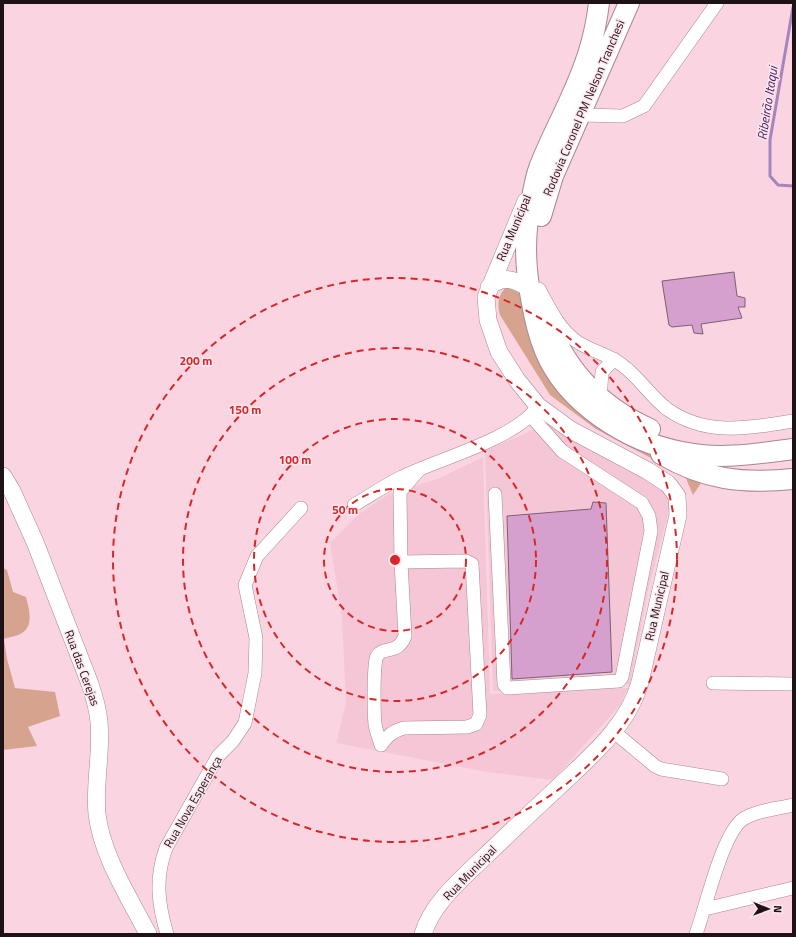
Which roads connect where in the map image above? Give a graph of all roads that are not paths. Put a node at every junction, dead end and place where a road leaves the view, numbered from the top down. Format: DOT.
graph roads {
  1 [pos="600,3"];
  2 [pos="629,3"];
  3 [pos="717,3"];
  4 [pos="580,115"];
  5 [pos="539,169"];
  6 [pos="489,287"];
  7 [pos="534,289"];
  8 [pos="614,359"];
  9 [pos="600,399"];
  10 [pos="534,411"];
  11 [pos="793,421"];
  12 [pos="793,438"];
  13 [pos="642,440"];
  14 [pos="793,449"];
  15 [pos="419,470"];
  16 [pos="3,476"];
  17 [pos="793,479"];
  18 [pos="495,494"];
  19 [pos="354,505"];
  20 [pos="302,508"];
  21 [pos="401,562"];
  22 [pos="714,683"];
  23 [pos="793,684"];
  24 [pos="613,731"];
  25 [pos="722,778"];
  26 [pos="793,805"];
  27 [pos="793,888"];
  28 [pos="705,909"];
  29 [pos="148,934"];
  30 [pos="167,934"];
  31 [pos="423,934"];
  32 [pos="696,934"];
  1 -- 5 [label="highway, Rodovia Coronel PM Nelson Tranchesi"];
  2 -- 4 [label="highway, Rodovia Coronel PM Nelson Tranchesi"];
  3 -- 4 [label="street"];
  4 -- 7 [label="highway, Rodovia Coronel PM Nelson Tranchesi"];
  5 -- 6 [label="main road, Rua Municipal"];
  5 -- 7 [label="highway, Rodovia Coronel PM Nelson Tranchesi"];
  6 -- 7 [label="main road, Rua Municipal"];
  6 -- 10 [label="main road, Rua Municipal"];
  7 -- 8 [label="street"];
  7 -- 9 [label="highway, Rodovia Coronel PM Nelson Tranchesi"];
  7 -- 13 [label="highway, Rodovia Coronel PM Nelson Tranchesi"];
  8 -- 9 [label="street"];
  8 -- 11 [label="street"];
  9 -- 12 [label="highway, Rodovia Coronel PM Nelson Tranchesi"];
  10 -- 15 [label="street"];
  10 -- 18 [label="street"];
  10 -- 24 [label="main road, Rua Municipal"];
  13 -- 14 [label="highway, Rodovia Coronel PM Nelson Tranchesi"];
  13 -- 17 [label="highway"];
  15 -- 19 [label="street"];
  15 -- 21 [label="street"];
  16 -- 29 [label="main road, Rua das Cerejas"];
  20 -- 30 [label="street, Rua Nova Esperança"];
  21 -- 21 [label="street"];
  22 -- 23 [label="street"];
  24 -- 25 [label="street"];
  24 -- 31 [label="main road, Rua Municipal"];
  26 -- 28 [label="street"];
  27 -- 28 [label="street"];
  28 -- 32 [label="street"];
}
